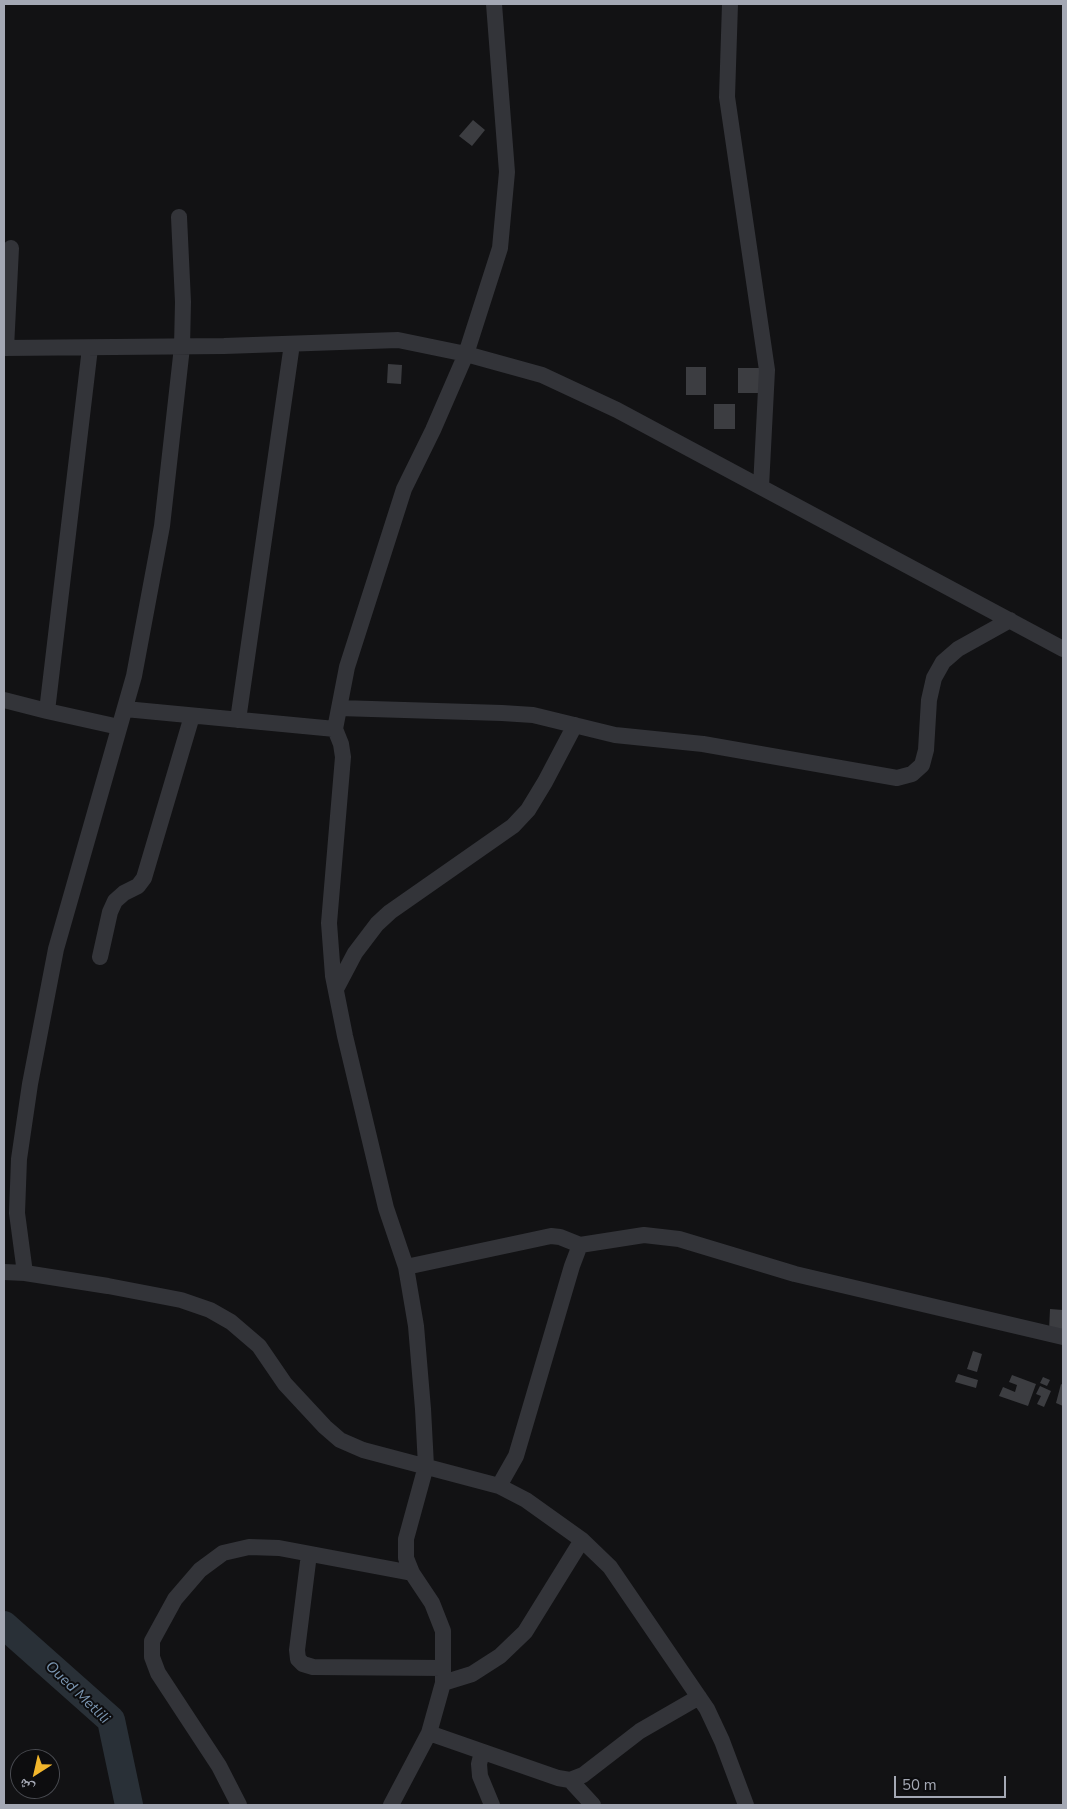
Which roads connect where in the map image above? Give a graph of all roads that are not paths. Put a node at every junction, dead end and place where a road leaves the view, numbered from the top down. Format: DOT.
graph roads {
  1 [pos="494,4"];
  2 [pos="730,4"];
  3 [pos="179,217"];
  4 [pos="11,248"];
  5 [pos="292,344"];
  6 [pos="182,347"];
  7 [pos="5,348"];
  8 [pos="90,348"];
  9 [pos="466,354"];
  10 [pos="761,487"];
  11 [pos="1010,620"];
  12 [pos="1063,649"];
  13 [pos="4,700"];
  14 [pos="339,708"];
  15 [pos="124,710"];
  16 [pos="47,711"];
  17 [pos="192,716"];
  18 [pos="238,720"];
  19 [pos="575,726"];
  20 [pos="120,727"];
  21 [pos="334,729"];
  22 [pos="100,957"];
  23 [pos="336,989"];
  24 [pos="580,1245"];
  25 [pos="406,1267"];
  26 [pos="4,1272"];
  27 [pos="25,1273"];
  28 [pos="1063,1337"];
  29 [pos="426,1466"];
  30 [pos="499,1486"];
  31 [pos="582,1540"];
  32 [pos="309,1554"];
  33 [pos="412,1573"];
  34 [pos="443,1675"];
  35 [pos="698,1697"];
  36 [pos="428,1732"];
  37 [pos="482,1752"];
  38 [pos="570,1780"];
  39 [pos="239,1805"];
  40 [pos="391,1805"];
  41 [pos="492,1805"];
  42 [pos="593,1805"];
  43 [pos="746,1805"];
  1 -- 9 [label="street"];
  2 -- 10 [label="street"];
  3 -- 6 [label="street"];
  4 -- 7 [label="street"];
  5 -- 6 [label="street"];
  5 -- 9 [label="street"];
  5 -- 18 [label="street"];
  6 -- 8 [label="street"];
  6 -- 15 [label="street"];
  7 -- 8 [label="street"];
  8 -- 16 [label="street"];
  9 -- 10 [label="street"];
  9 -- 14 [label="street"];
  10 -- 11 [label="street"];
  11 -- 12 [label="street"];
  11 -- 19 [label="street"];
  13 -- 16 [label="street"];
  14 -- 19 [label="street"];
  14 -- 21 [label="street"];
  15 -- 17 [label="street"];
  15 -- 20 [label="street"];
  16 -- 20 [label="street"];
  17 -- 18 [label="street"];
  17 -- 22 [label="street"];
  18 -- 21 [label="street"];
  19 -- 23 [label="street"];
  20 -- 27 [label="street"];
  21 -- 23 [label="street"];
  23 -- 25 [label="street"];
  24 -- 25 [label="street"];
  24 -- 28 [label="street"];
  24 -- 30 [label="street"];
  25 -- 29 [label="street"];
  26 -- 27 [label="street"];
  27 -- 29 [label="street"];
  29 -- 30 [label="street"];
  29 -- 33 [label="street"];
  30 -- 31 [label="street"];
  31 -- 34 [label="street"];
  31 -- 35 [label="street"];
  32 -- 33 [label="street"];
  32 -- 34 [label="street"];
  32 -- 39 [label="street"];
  33 -- 34 [label="street"];
  34 -- 36 [label="street"];
  35 -- 38 [label="street"];
  35 -- 43 [label="street"];
  36 -- 37 [label="street"];
  36 -- 40 [label="street"];
  37 -- 38 [label="street"];
  37 -- 41 [label="street"];
  38 -- 42 [label="street"];
}
